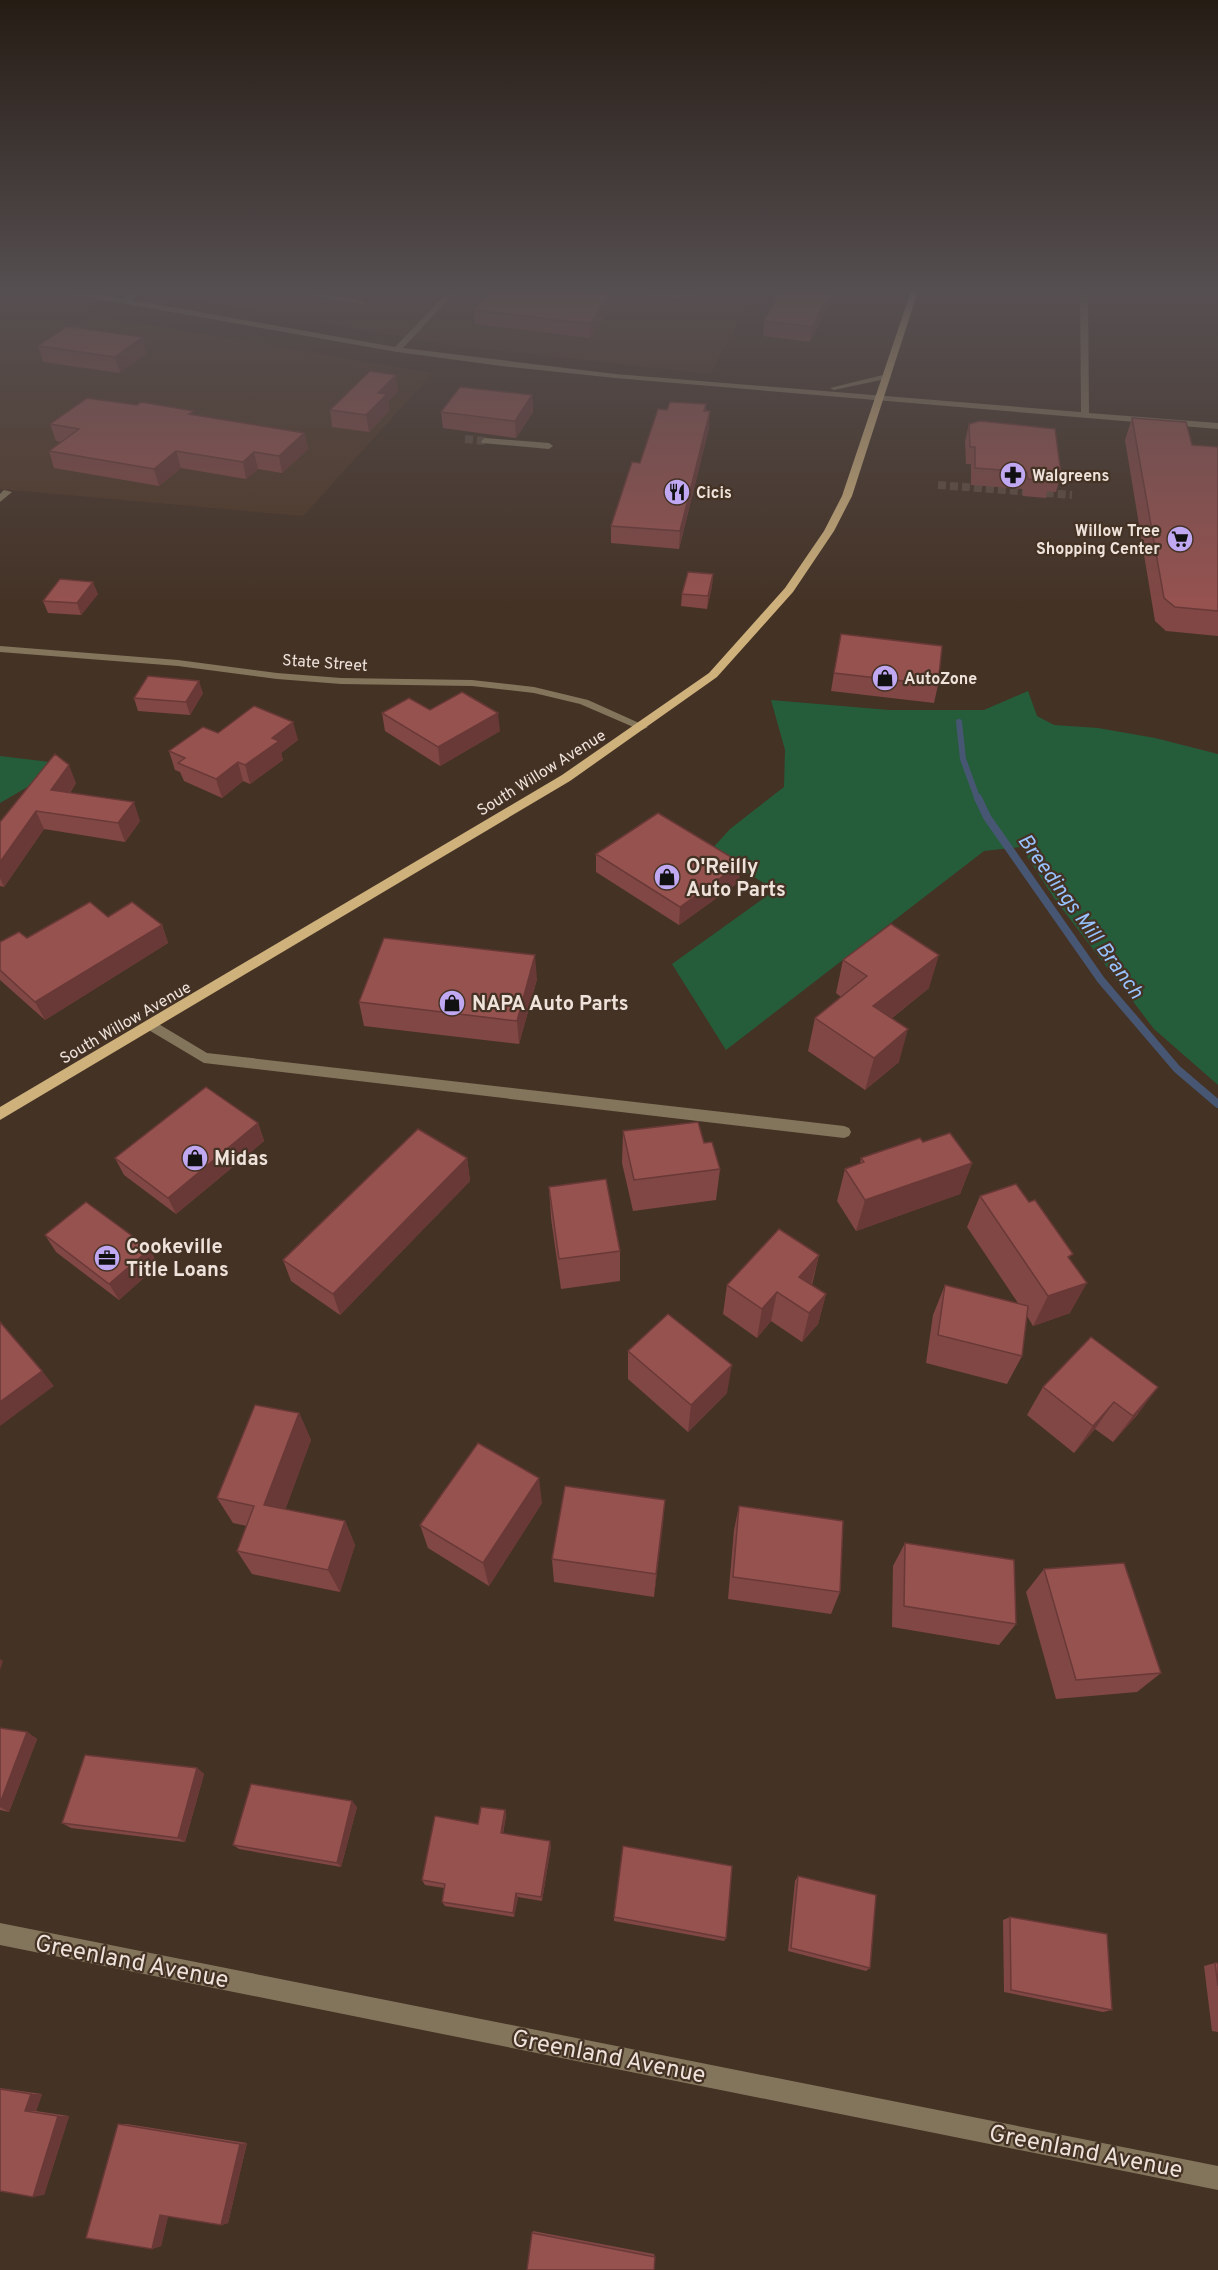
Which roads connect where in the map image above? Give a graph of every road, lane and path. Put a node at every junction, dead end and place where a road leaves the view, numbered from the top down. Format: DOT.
graph roads {
  1 [pos="830,394"];
  2 [pos="881,394"];
  3 [pos="1085,394"];
  4 [pos="880,398"];
  5 [pos="1085,416"];
  6 [pos="1218,426"];
  7 [pos="485,441"];
  8 [pos="549,446"];
  9 [pos="0,649"];
  10 [pos="642,727"];
  11 [pos="152,1025"];
  12 [pos="0,1114"];
  13 [pos="844,1132"];
  14 [pos="0,1934"];
  15 [pos="1218,2178"];
  1 -- 4 [label="street"];
  2 -- 4 [label="main road, South Willow Avenue"];
  3 -- 5 [label="street"];
  4 -- 5 [label="street"];
  4 -- 10 [label="main road, South Willow Avenue"];
  5 -- 6 [label="street"];
  7 -- 8 [label="street"];
  9 -- 10 [label="street, State Street"];
  10 -- 11 [label="main road, South Willow Avenue"];
  11 -- 12 [label="main road, South Willow Avenue"];
  11 -- 13 [label="street"];
  14 -- 15 [label="street, Greenland Avenue"];
}
